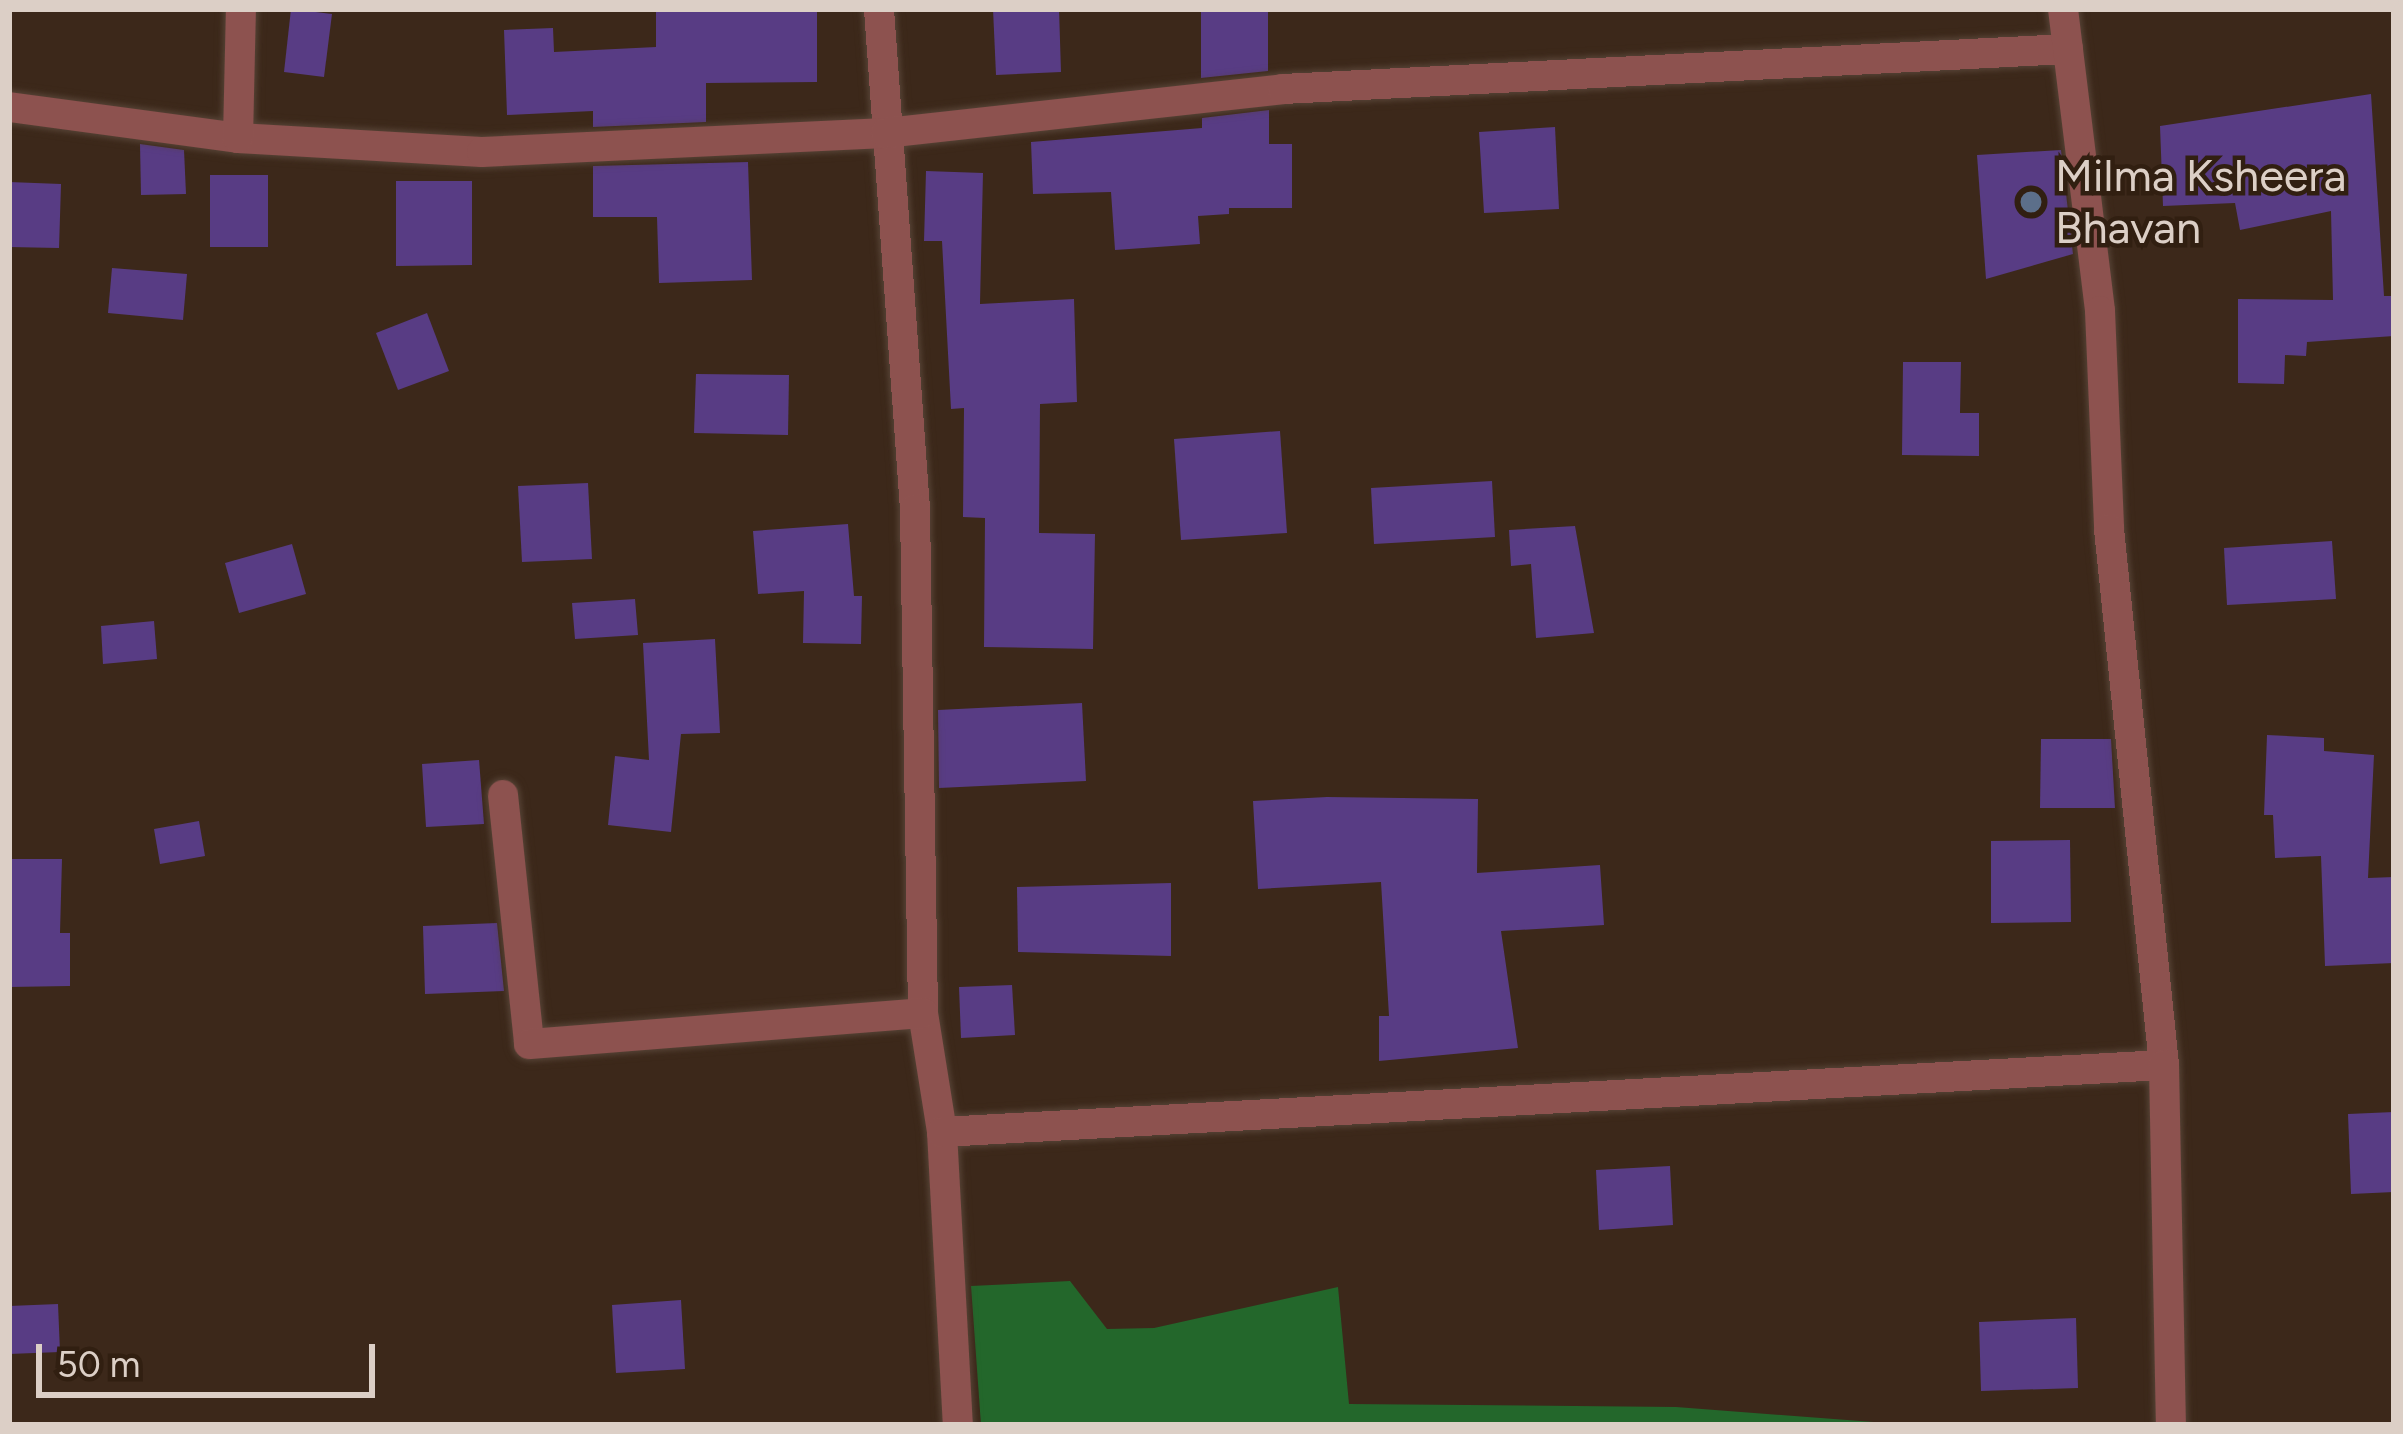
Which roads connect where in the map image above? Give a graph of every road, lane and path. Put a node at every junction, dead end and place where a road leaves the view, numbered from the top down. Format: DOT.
graph roads {
  1 [pos="241,9"];
  2 [pos="879,9"];
  3 [pos="2063,9"];
  4 [pos="2068,50"];
  5 [pos="9,107"];
  6 [pos="886,133"];
  7 [pos="238,138"];
  8 [pos="503,795"];
  9 [pos="923,1013"];
  10 [pos="2164,1065"];
  11 [pos="942,1132"];
  12 [pos="958,1425"];
  13 [pos="2171,1425"];
  1 -- 7 [label="street"];
  2 -- 6 [label="street"];
  3 -- 4 [label="street"];
  4 -- 6 [label="street"];
  4 -- 10 [label="street"];
  5 -- 7 [label="street"];
  6 -- 7 [label="street"];
  6 -- 9 [label="street"];
  8 -- 9 [label="street"];
  9 -- 11 [label="street"];
  10 -- 11 [label="street"];
  10 -- 13 [label="street"];
  11 -- 12 [label="street"];
}
